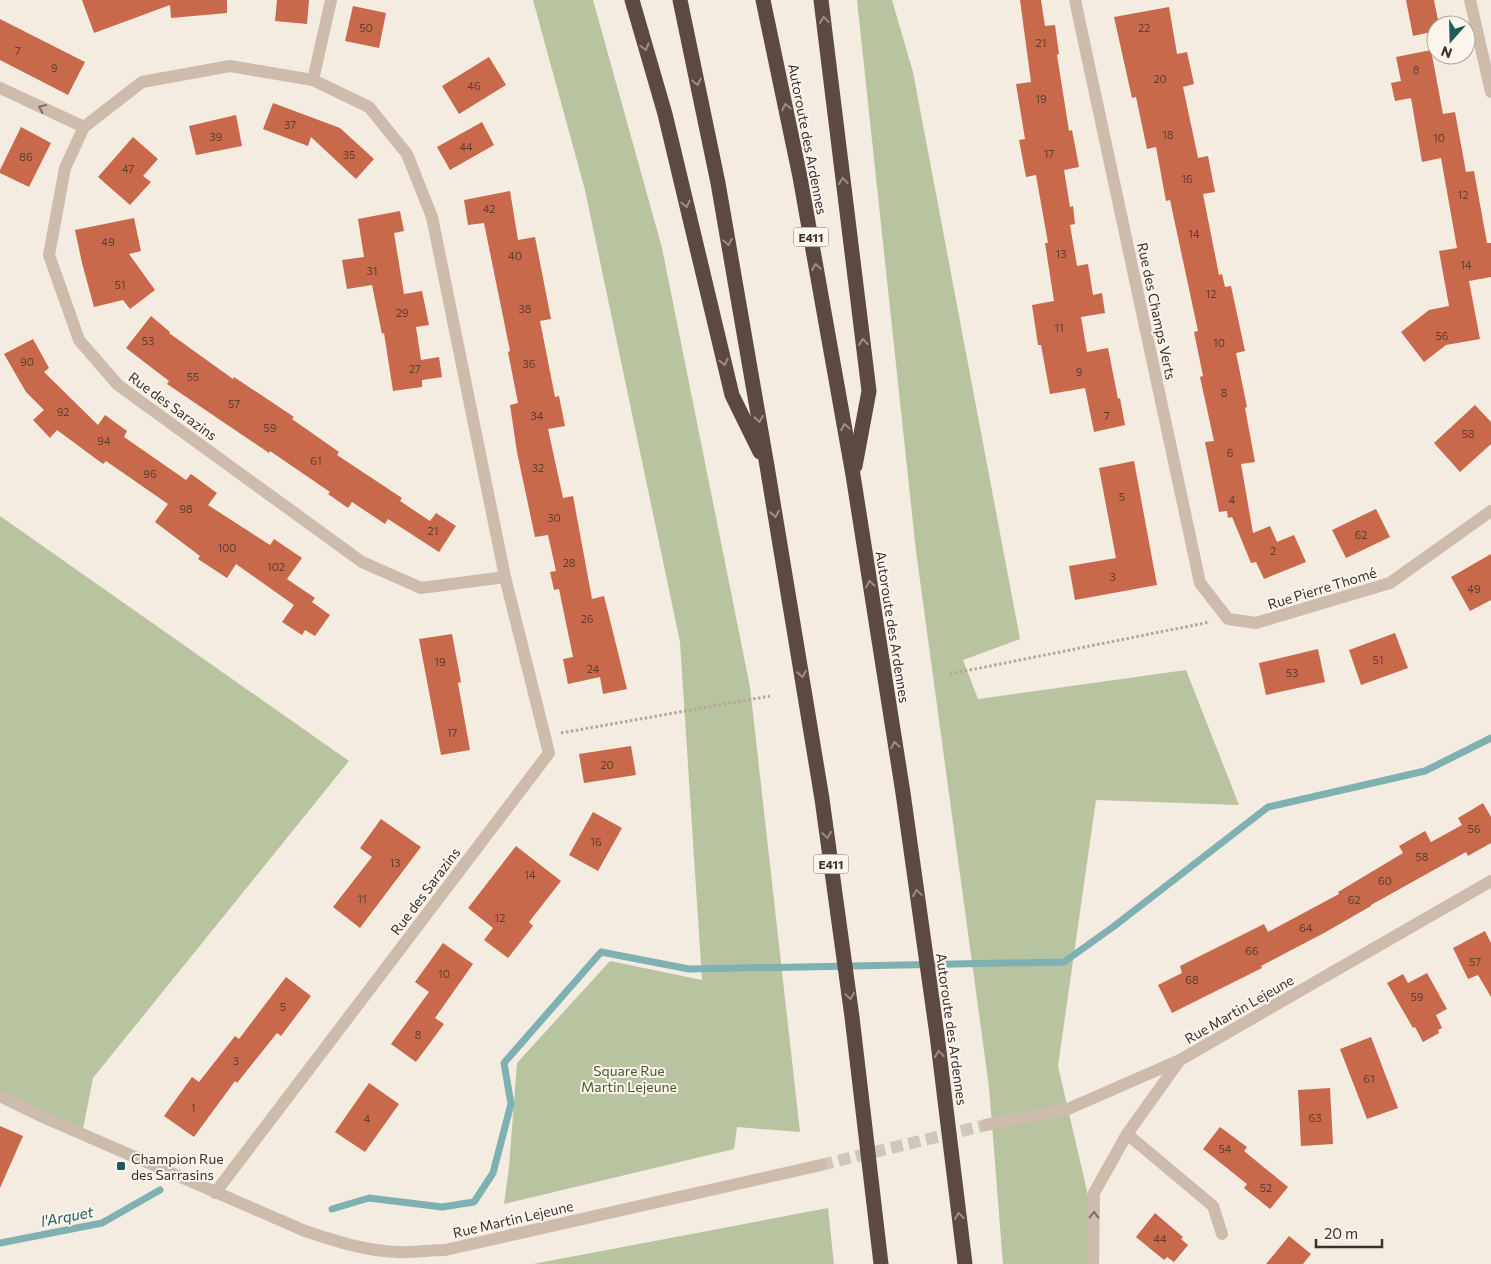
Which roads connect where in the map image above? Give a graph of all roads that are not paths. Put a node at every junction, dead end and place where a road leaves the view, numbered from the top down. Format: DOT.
graph roads {
  1 [pos="331,0"];
  2 [pos="632,0"];
  3 [pos="680,0"];
  4 [pos="763,0"];
  5 [pos="821,0"];
  6 [pos="1075,0"];
  7 [pos="1470,0"];
  8 [pos="313,80"];
  9 [pos="0,88"];
  10 [pos="1491,92"];
  11 [pos="84,127"];
  12 [pos="767,466"];
  13 [pos="853,475"];
  14 [pos="1491,511"];
  15 [pos="505,576"];
  16 [pos="1228,618"];
  17 [pos="1491,881"];
  18 [pos="1180,1060"];
  19 [pos="0,1096"];
  20 [pos="986,1125"];
  21 [pos="1127,1134"];
  22 [pos="821,1165"];
  23 [pos="216,1193"];
  24 [pos="1222,1234"];
  25 [pos="881,1264"];
  26 [pos="965,1264"];
  27 [pos="1093,1264"];
  1 -- 8 [label="street"];
  2 -- 12 [label="highway, one-way"];
  3 -- 12 [label="highway, E411, one-way"];
  13 -- 4 [label="highway, Autoroute des Ardennes / E411, one-way"];
  13 -- 5 [label="highway, one-way"];
  6 -- 16 [label="street, Rue des Champs Verts"];
  7 -- 10 [label="street"];
  8 -- 11 [label="street, Rue des Sarazins"];
  8 -- 15 [label="street, Rue des Sarazins"];
  11 -- 9 [label="street, one-way"];
  11 -- 15 [label="street, Rue des Sarazins"];
  12 -- 25 [label="highway, E411, one-way"];
  26 -- 13 [label="highway, Autoroute des Ardennes / E411, one-way"];
  14 -- 16 [label="street, Rue Pierre Thomé"];
  15 -- 23 [label="street, Rue des Sarazins"];
  17 -- 18 [label="street, Rue Martin Lejeune"];
  18 -- 20 [label="street, Rue Martin Lejeune"];
  18 -- 21 [label="street"];
  19 -- 23 [label="street, Rue Martin Lejeune"];
  21 -- 24 [label="street"];
  27 -- 21 [label="street, one-way"];
  22 -- 23 [label="street, Rue Martin Lejeune"];
}
